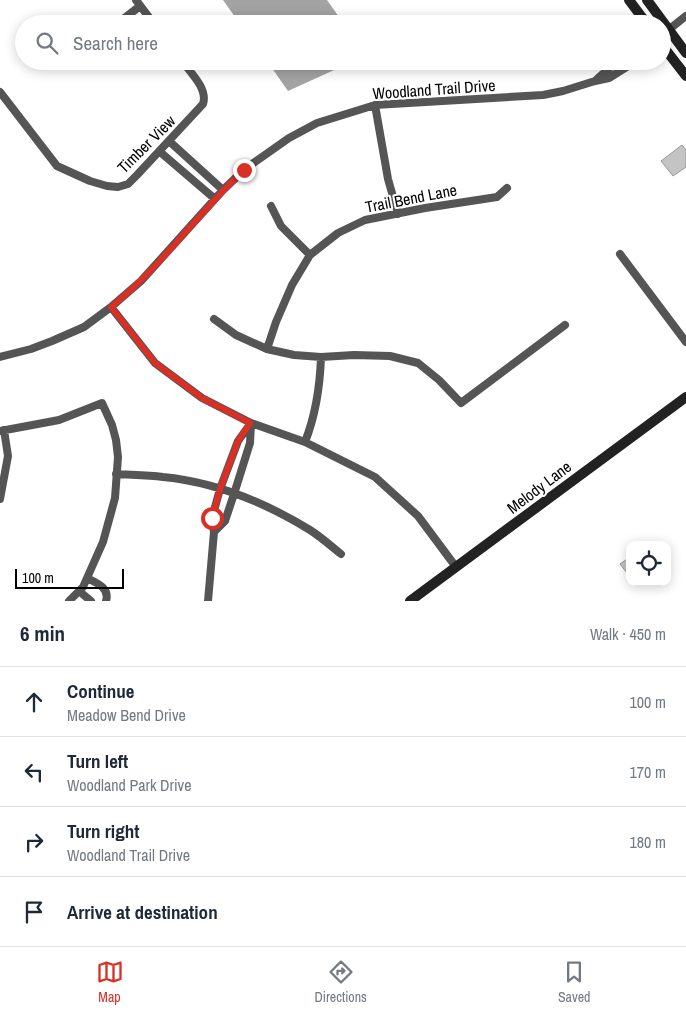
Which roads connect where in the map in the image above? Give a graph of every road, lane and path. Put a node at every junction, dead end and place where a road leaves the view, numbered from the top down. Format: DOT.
graph roads {
  1 [pos="629,0"];
  2 [pos="647,0"];
  3 [pos="138,3"];
  4 [pos="126,15"];
  5 [pos="147,15"];
  6 [pos="640,15"];
  7 [pos="656,15"];
  8 [pos="686,16"];
  9 [pos="671,29"];
  10 [pos="671,38"];
  11 [pos="686,53"];
  12 [pos="671,57"];
  13 [pos="189,70"];
  14 [pos="607,70"];
  15 [pos="622,70"];
  16 [pos="686,76"];
  17 [pos="595,81"];
  18 [pos="0,92"];
  19 [pos="376,105"];
  20 [pos="169,141"];
  21 [pos="159,151"];
  22 [pos="507,188"];
  23 [pos="223,190"];
  24 [pos="215,199"];
  25 [pos="271,206"];
  26 [pos="398,214"];
  27 [pos="620,254"];
  28 [pos="310,255"];
  29 [pos="111,307"];
  30 [pos="214,319"];
  31 [pos="565,325"];
  32 [pos="686,342"];
  33 [pos="267,349"];
  34 [pos="0,357"];
  35 [pos="321,357"];
  36 [pos="686,397"];
  37 [pos="250,423"];
  38 [pos="2,431"];
  39 [pos="304,442"];
  40 [pos="116,474"];
  41 [pos="220,489"];
  42 [pos="234,494"];
  43 [pos="0,498"];
  44 [pos="214,532"];
  45 [pos="341,554"];
  46 [pos="456,567"];
  47 [pos="87,578"];
  48 [pos="79,591"];
  49 [pos="69,601"];
  50 [pos="91,601"];
  51 [pos="106,601"];
  52 [pos="208,601"];
  53 [pos="410,601"];
  1 -- 6 [label="street"];
  2 -- 7 [label="street"];
  3 -- 4 [label="street"];
  3 -- 5 [label="street"];
  8 -- 9 [label="street"];
  10 -- 11 [label="street"];
  12 -- 16 [label="street"];
  13 -- 20 [label="street, Timber View"];
  14 -- 17 [label="street, Woodland Trail Drive"];
  15 -- 17 [label="street, Woodland Trail Drive"];
  17 -- 19 [label="street, Woodland Trail Drive"];
  18 -- 21 [label="street, Timber View"];
  19 -- 23 [label="street, Woodland Trail Drive"];
  19 -- 26 [label="street"];
  20 -- 21 [label="street, Timber View"];
  20 -- 23 [label="street"];
  21 -- 24 [label="street"];
  22 -- 26 [label="street, Trail Bend Lane"];
  23 -- 24 [label="street, Woodland Trail Drive"];
  24 -- 29 [label="street, Woodland Trail Drive"];
  25 -- 28 [label="street"];
  26 -- 28 [label="street, Trail Bend Lane"];
  27 -- 32 [label="street"];
  28 -- 33 [label="street, Trail Bend Lane"];
  29 -- 34 [label="street, Woodland Trail Drive"];
  29 -- 37 [label="street"];
  30 -- 33 [label="street"];
  31 -- 35 [label="street"];
  33 -- 35 [label="street"];
  35 -- 39 [label="street"];
  36 -- 46 [label="street, Melody Lane"];
  37 -- 39 [label="street"];
  37 -- 41 [label="street"];
  37 -- 42 [label="street"];
  38 -- 40 [label="street"];
  38 -- 43 [label="street"];
  39 -- 46 [label="street"];
  40 -- 41 [label="street"];
  40 -- 47 [label="street"];
  41 -- 42 [label="street"];
  41 -- 44 [label="street"];
  42 -- 44 [label="street"];
  42 -- 45 [label="street"];
  44 -- 52 [label="street"];
  46 -- 53 [label="street, Melody Lane"];
  47 -- 48 [label="street"];
  47 -- 51 [label="street"];
  48 -- 49 [label="street"];
  48 -- 50 [label="street"];
}
